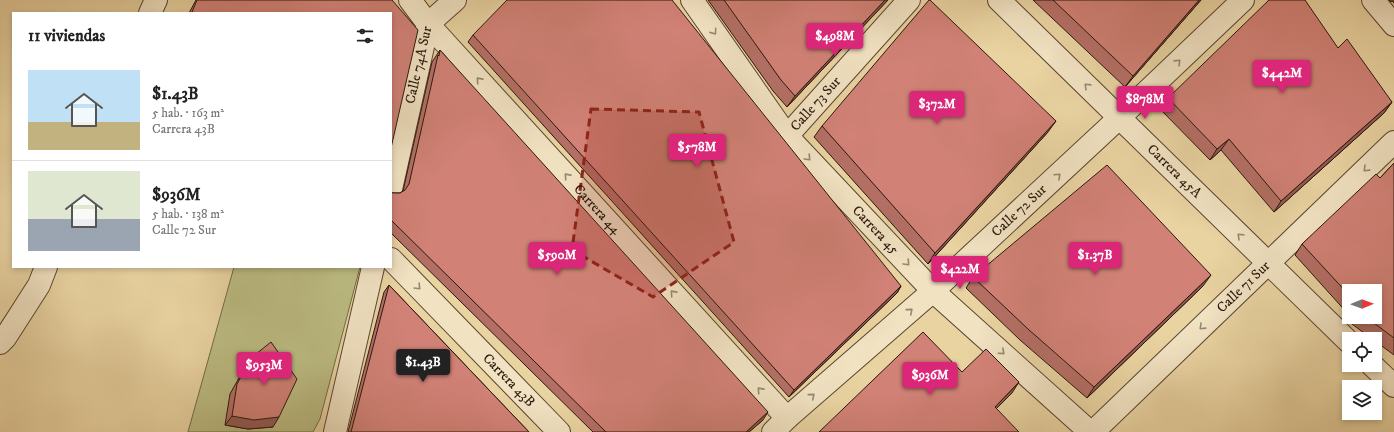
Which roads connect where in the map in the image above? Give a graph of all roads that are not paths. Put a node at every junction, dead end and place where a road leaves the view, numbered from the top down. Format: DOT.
graph roads {
  1 [pos="156,0"];
  2 [pos="410,0"];
  3 [pos="455,0"];
  4 [pos="692,0"];
  5 [pos="909,0"];
  6 [pos="998,0"];
  7 [pos="1243,0"];
  8 [pos="1373,0"];
  9 [pos="150,12"];
  10 [pos="428,24"];
  11 [pos="1394,25"];
  12 [pos="1119,118"];
  13 [pos="787,136"];
  14 [pos="1394,142"];
  15 [pos="392,185"];
  16 [pos="392,260"];
  17 [pos="1268,263"];
  18 [pos="46,268"];
  19 [pos="373,268"];
  20 [pos="933,291"];
  21 [pos="1342,335"];
  22 [pos="0,342"];
  23 [pos="1379,372"];
  24 [pos="1394,386"];
  25 [pos="780,425"];
  26 [pos="335,432"];
  27 [pos="559,432"];
  28 [pos="1092,432"];
  1 -- 9 [label="street"];
  2 -- 10 [label="street, Carrera 44"];
  3 -- 10 [label="street, Calle 74A Sur"];
  4 -- 13 [label="street, Carrera 45, one-way"];
  5 -- 13 [label="street, Calle 73 Sur"];
  12 -- 6 [label="street, Carrera 45A, one-way"];
  12 -- 7 [label="street, Calle 72 Sur, one-way"];
  8 -- 11 [label="street"];
  10 -- 15 [label="street, Calle 74A Sur"];
  25 -- 10 [label="street, Carrera 44, one-way"];
  17 -- 12 [label="street, Carrera 45A, one-way"];
  20 -- 12 [label="street, Calle 72 Sur, one-way"];
  13 -- 20 [label="street, Carrera 45, one-way"];
  14 -- 17 [label="street, Calle 71 Sur, one-way"];
  16 -- 27 [label="street, Carrera 43B, one-way"];
  17 -- 21 [label="street, Carrera 45A"];
  17 -- 28 [label="street, Calle 71 Sur, one-way"];
  18 -- 22 [label="street"];
  19 -- 26 [label="street"];
  25 -- 20 [label="street, Calle 72 Sur, one-way"];
  20 -- 28 [label="street, Carrera 45, one-way"];
  23 -- 24 [label="street"];
}
